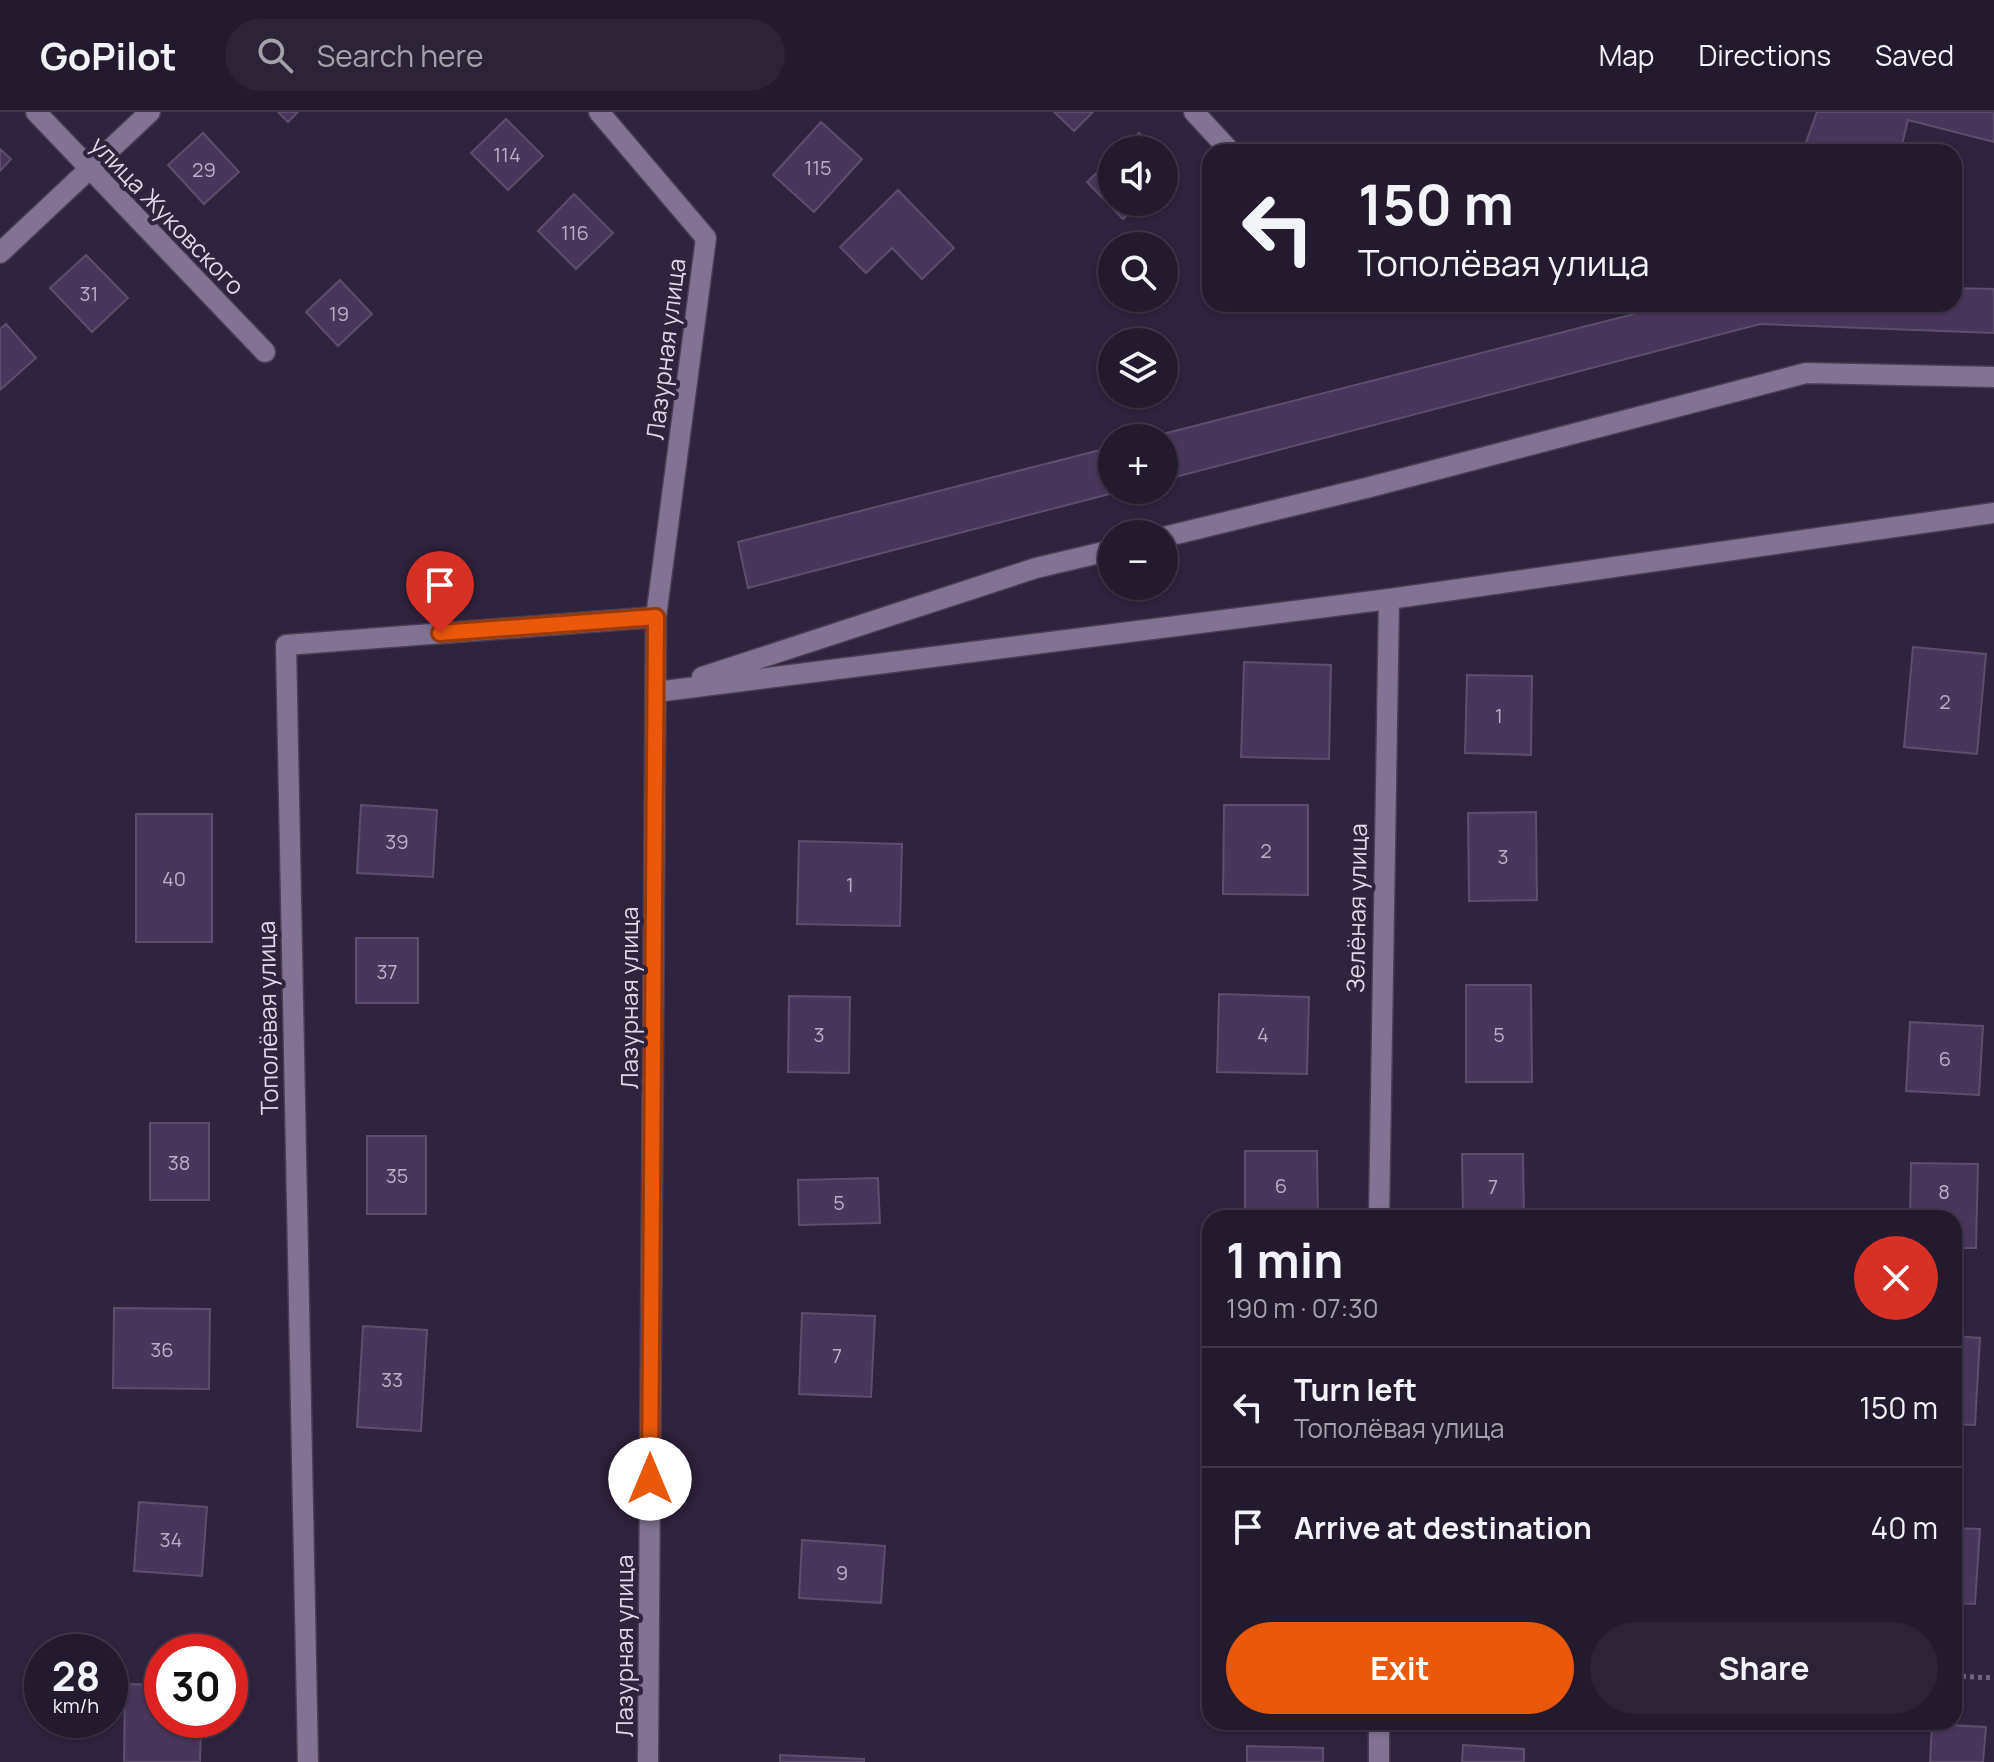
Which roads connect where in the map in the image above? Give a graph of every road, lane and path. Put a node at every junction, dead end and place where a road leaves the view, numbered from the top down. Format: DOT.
graph roads {
  1 [pos="36,112"];
  2 [pos="150,112"];
  3 [pos="599,112"];
  4 [pos="1194,112"];
  5 [pos="1224,144"];
  6 [pos="87,169"];
  7 [pos="0,253"];
  8 [pos="265,352"];
  9 [pos="1994,377"];
  10 [pos="1994,513"];
  11 [pos="1178,534"];
  12 [pos="1098,553"];
  13 [pos="1389,599"];
  14 [pos="656,617"];
  15 [pos="656,692"];
  16 [pos="1379,1210"];
  17 [pos="1962,1676"];
  18 [pos="1994,1678"];
  19 [pos="1379,1730"];
  20 [pos="308,1762"];
  21 [pos="648,1762"];
  22 [pos="1379,1762"];
  1 -- 6 [label="street, улица Жуковского"];
  2 -- 6 [label="street"];
  3 -- 14 [label="street, Лазурная улица"];
  4 -- 5 [label="street"];
  6 -- 7 [label="street"];
  6 -- 8 [label="street, улица Жуковского"];
  9 -- 11 [label="street"];
  10 -- 13 [label="street"];
  12 -- 15 [label="street"];
  13 -- 15 [label="street"];
  13 -- 16 [label="street, Зелёная улица"];
  14 -- 15 [label="street, Лазурная улица"];
  14 -- 20 [label="street, Тополёвая улица"];
  15 -- 21 [label="street, Лазурная улица"];
  17 -- 18 [label="path"];
  19 -- 22 [label="street"];
}
